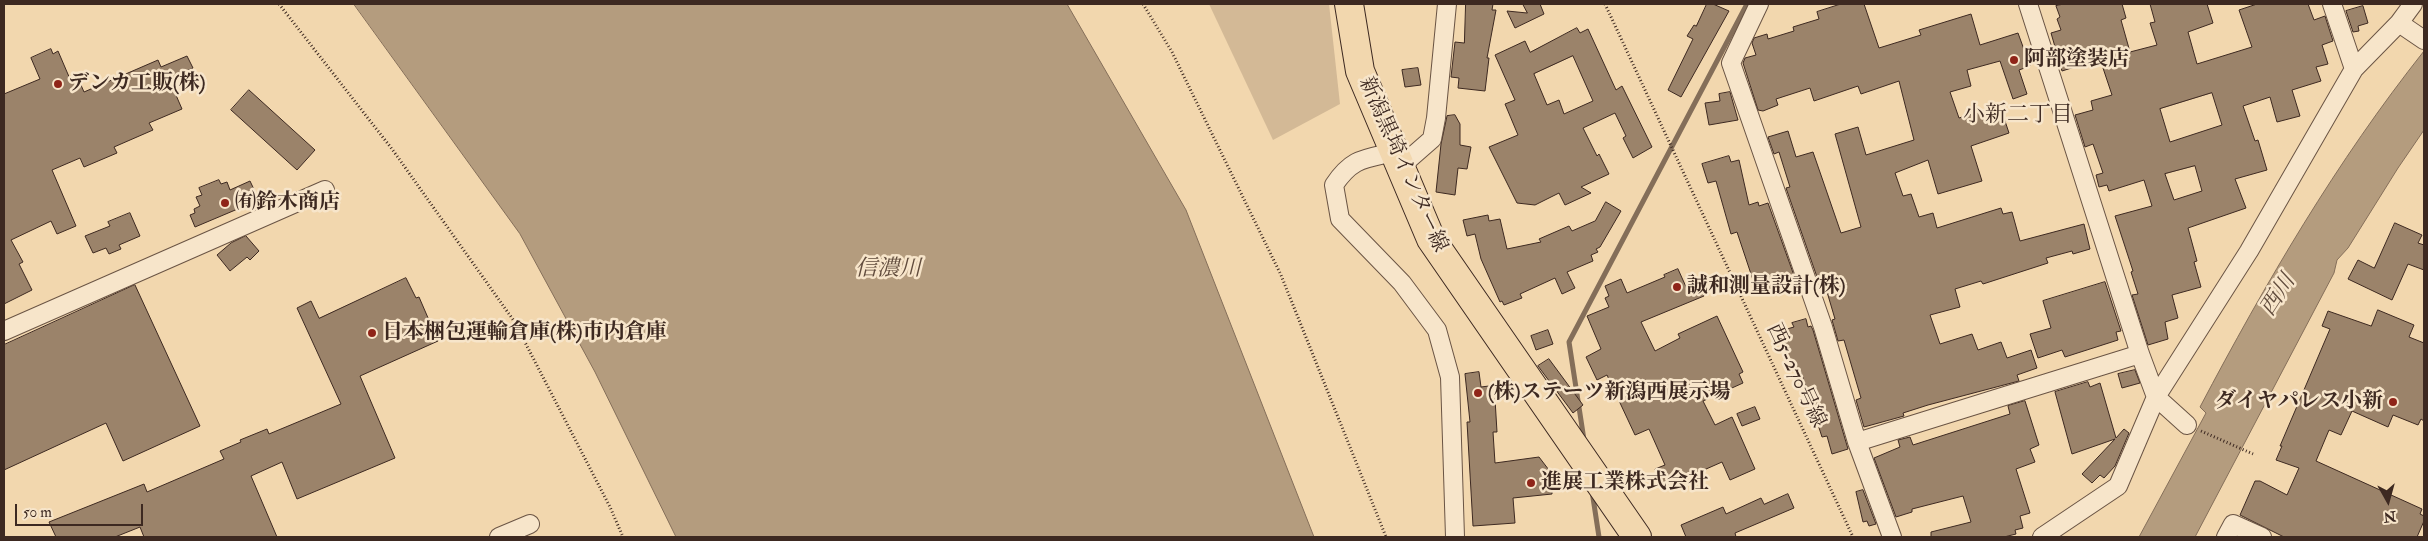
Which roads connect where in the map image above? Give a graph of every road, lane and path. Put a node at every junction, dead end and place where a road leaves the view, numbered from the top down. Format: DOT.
graph roads {
  1 [pos="278,4"];
  2 [pos="1143,4"];
  3 [pos="1350,4"];
  4 [pos="1447,4"];
  5 [pos="1605,4"];
  6 [pos="1759,4"];
  7 [pos="2028,4"];
  8 [pos="2332,4"];
  9 [pos="2413,4"];
  10 [pos="2399,23"];
  11 [pos="2424,40"];
  12 [pos="2354,69"];
  13 [pos="1397,159"];
  14 [pos="325,190"];
  15 [pos="4,331"];
  16 [pos="2140,354"];
  17 [pos="2156,397"];
  18 [pos="2187,425"];
  19 [pos="1857,442"];
  20 [pos="2253,454"];
  21 [pos="530,524"];
  22 [pos="499,537"];
  23 [pos="623,537"];
  24 [pos="1386,537"];
  25 [pos="1455,537"];
  26 [pos="1637,537"];
  27 [pos="1853,537"];
  28 [pos="1892,537"];
  29 [pos="2042,537"];
  30 [pos="2226,537"];
  31 [pos="2262,537"];
  1 -- 23 [label="path"];
  2 -- 24 [label="path"];
  3 -- 13 [label="main road, 新潟黒埼インター線"];
  4 -- 13 [label="street"];
  5 -- 27 [label="path, 西5-270号線"];
  6 -- 19 [label="street"];
  7 -- 16 [label="street"];
  8 -- 12 [label="street"];
  9 -- 10 [label="street"];
  10 -- 11 [label="street"];
  10 -- 12 [label="street"];
  12 -- 17 [label="street"];
  13 -- 25 [label="street"];
  13 -- 26 [label="main road, 新潟黒埼インター線"];
  14 -- 15 [label="street"];
  16 -- 17 [label="street"];
  16 -- 19 [label="street"];
  17 -- 18 [label="street"];
  17 -- 29 [label="street"];
  18 -- 20 [label="path"];
  19 -- 28 [label="street"];
  21 -- 22 [label="street"];
  30 -- 31 [label="street"];
}
